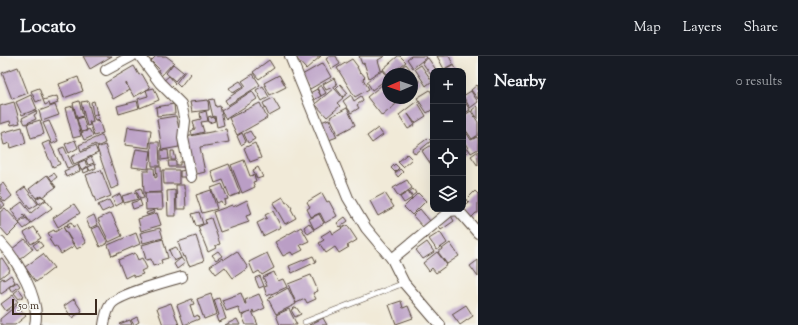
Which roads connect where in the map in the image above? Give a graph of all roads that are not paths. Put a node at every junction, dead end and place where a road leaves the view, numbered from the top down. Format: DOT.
graph roads {
  1 [pos="132,56"];
  2 [pos="140,56"];
  3 [pos="290,56"];
  4 [pos="106,70"];
  5 [pos="191,177"];
  6 [pos="478,233"];
  7 [pos="0,242"];
  8 [pos="392,259"];
  9 [pos="182,277"];
  10 [pos="404,283"];
  11 [pos="305,322"];
  12 [pos="35,325"];
  13 [pos="104,325"];
  14 [pos="440,325"];
  1 -- 4 [label="street"];
  2 -- 5 [label="street"];
  3 -- 8 [label="street"];
  6 -- 8 [label="street"];
  7 -- 12 [label="street"];
  8 -- 10 [label="street"];
  9 -- 13 [label="street"];
  10 -- 11 [label="lane"];
  10 -- 14 [label="street"];
}
